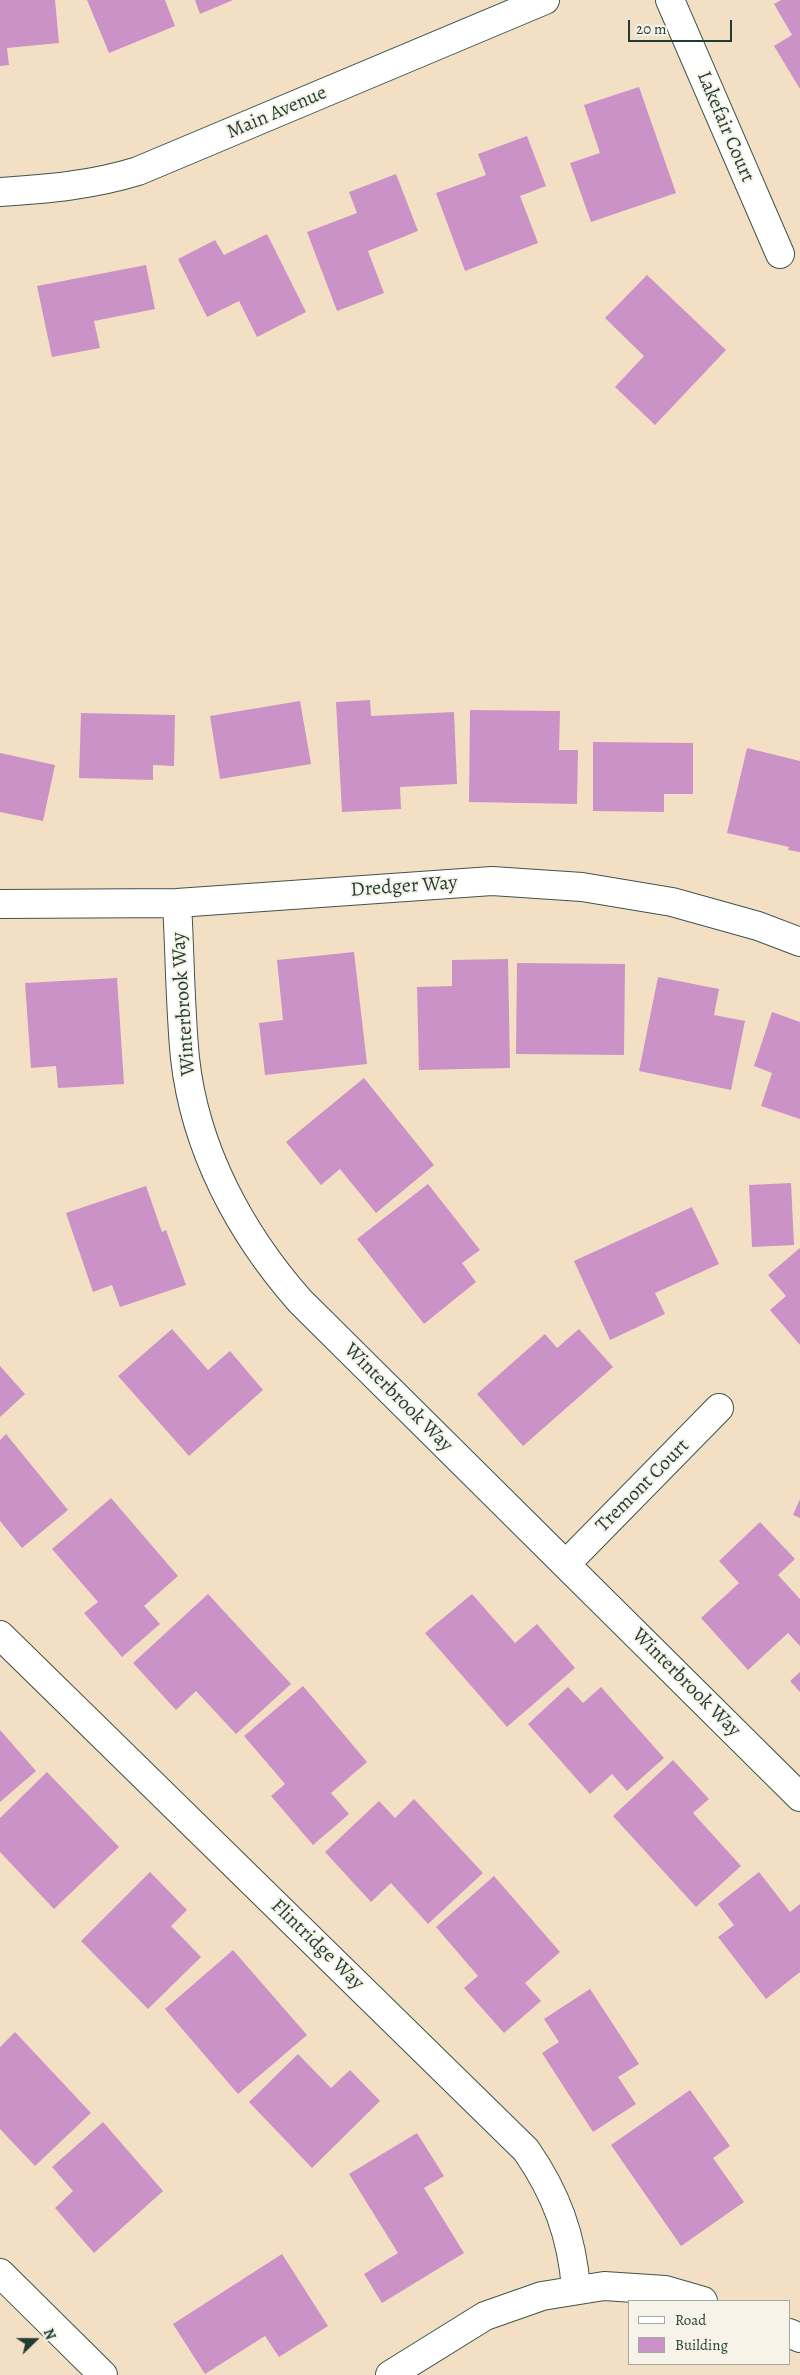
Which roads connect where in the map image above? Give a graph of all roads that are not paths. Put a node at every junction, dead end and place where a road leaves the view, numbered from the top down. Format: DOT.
graph roads {
  1 [pos="545,0"];
  2 [pos="670,0"];
  3 [pos="0,192"];
  4 [pos="780,254"];
  5 [pos="177,903"];
  6 [pos="0,904"];
  7 [pos="800,942"];
  8 [pos="719,1408"];
  9 [pos="566,1564"];
  10 [pos="0,1634"];
  11 [pos="800,1796"];
  12 [pos="0,2273"];
  13 [pos="576,2289"];
  14 [pos="700,2300"];
  15 [pos="104,2375"];
  16 [pos="390,2375"];
  1 -- 3 [label="street, Main Avenue"];
  2 -- 4 [label="street, Lakefair Court"];
  5 -- 6 [label="street, Dredger Way"];
  5 -- 7 [label="street, Dredger Way"];
  5 -- 9 [label="street, Winterbrook Way"];
  8 -- 9 [label="street, Tremont Court"];
  9 -- 11 [label="street, Winterbrook Way"];
  10 -- 13 [label="street, Flintridge Way"];
  12 -- 15 [label="street"];
  13 -- 14 [label="street"];
  13 -- 16 [label="street"];
}
